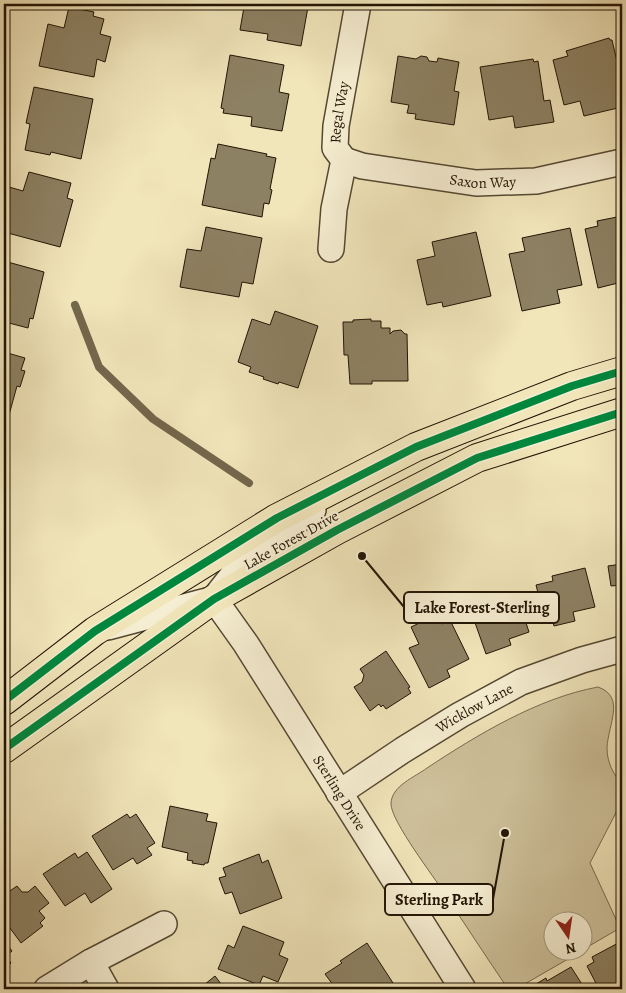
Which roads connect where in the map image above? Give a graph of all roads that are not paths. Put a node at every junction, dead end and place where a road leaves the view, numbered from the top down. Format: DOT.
graph roads {
  1 [pos="358,4"];
  2 [pos="344,160"];
  3 [pos="622,162"];
  4 [pos="331,249"];
  5 [pos="622,371"];
  6 [pos="622,412"];
  7 [pos="368,472"];
  8 [pos="214,599"];
  9 [pos="95,631"];
  10 [pos="622,649"];
  11 [pos="4,701"];
  12 [pos="4,749"];
  13 [pos="339,793"];
  14 [pos="164,924"];
  15 [pos="91,962"];
  16 [pos="47,989"];
  17 [pos="106,989"];
  18 [pos="463,989"];
  1 -- 2 [label="street, Regal Way"];
  2 -- 3 [label="street, Saxon Way"];
  2 -- 4 [label="street, Regal Way"];
  5 -- 7 [label="main road, Lake Forest Drive"];
  6 -- 8 [label="main road, Lake Forest Drive"];
  7 -- 8 [label="street"];
  7 -- 9 [label="main road, Lake Forest Drive"];
  8 -- 9 [label="street"];
  8 -- 12 [label="main road, Lake Forest Drive"];
  8 -- 13 [label="street, Sterling Drive"];
  9 -- 11 [label="main road, Lake Forest Drive"];
  10 -- 13 [label="street, Wicklow Lane"];
  13 -- 18 [label="street, Sterling Drive"];
  14 -- 15 [label="street"];
  15 -- 16 [label="street"];
  15 -- 17 [label="street"];
}
